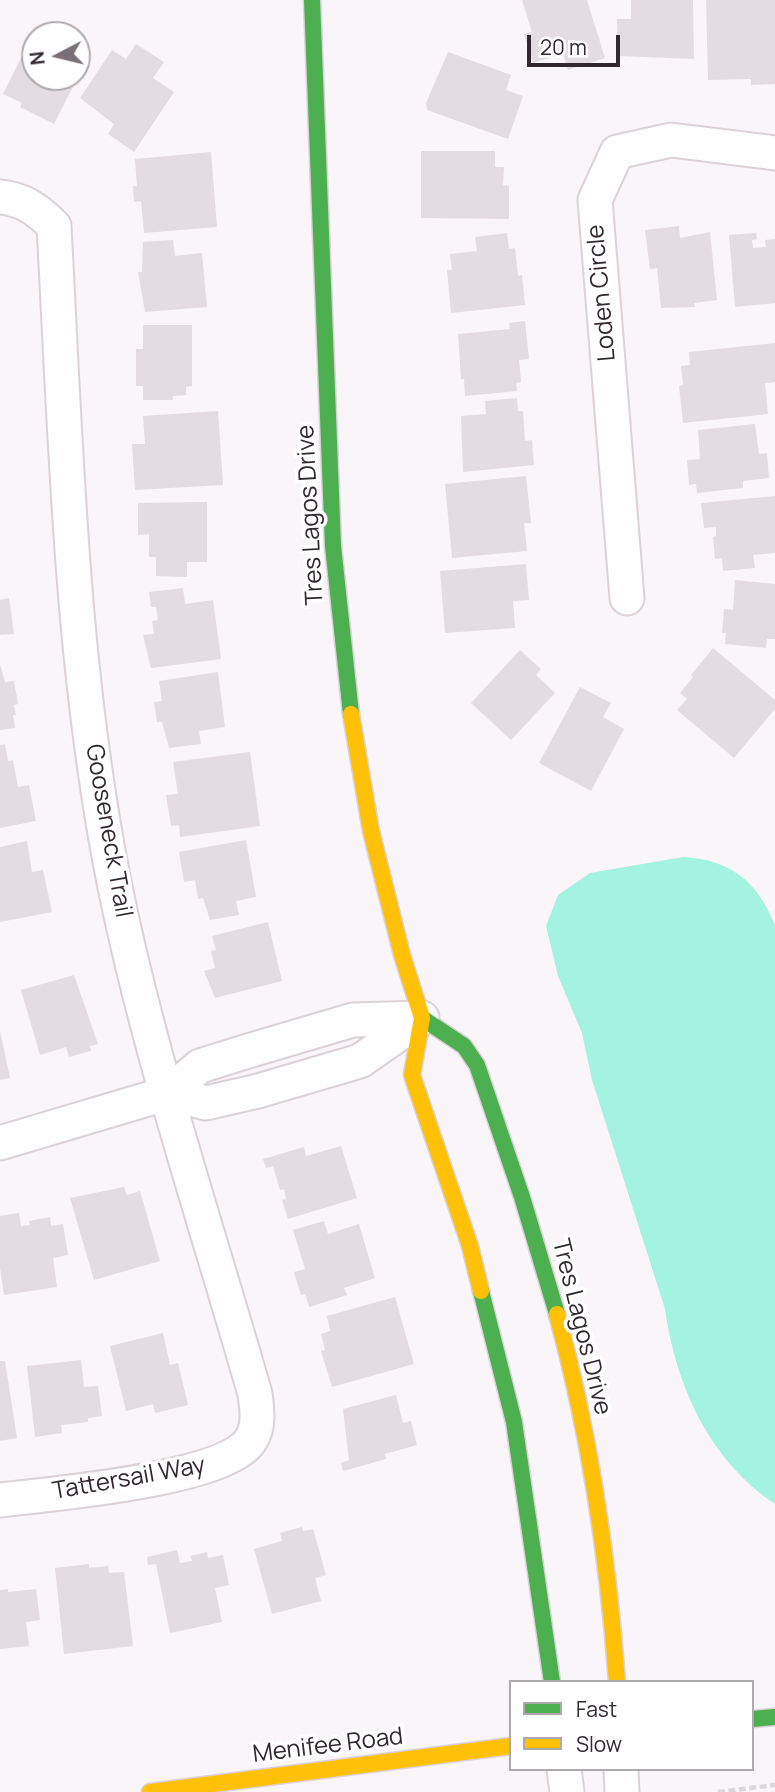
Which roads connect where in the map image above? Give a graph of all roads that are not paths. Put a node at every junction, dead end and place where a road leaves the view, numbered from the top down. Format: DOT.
graph roads {
  1 [pos="312,0"];
  2 [pos="775,153"];
  3 [pos="0,197"];
  4 [pos="627,598"];
  5 [pos="422,1018"];
  6 [pos="168,1093"];
  7 [pos="0,1143"];
  8 [pos="250,1441"];
  9 [pos="0,1500"];
  10 [pos="552,1680"];
  11 [pos="617,1680"];
  12 [pos="775,1717"];
  13 [pos="754,1718"];
  14 [pos="509,1746"];
  15 [pos="564,1771"];
  16 [pos="621,1771"];
  17 [pos="150,1792"];
  18 [pos="567,1792"];
  19 [pos="622,1792"];
  1 -- 5 [label="street, Tres Lagos Drive"];
  2 -- 4 [label="street, Loden Circle"];
  3 -- 6 [label="street, Gooseneck Trail"];
  5 -- 6 [label="street"];
  5 -- 10 [label="street, Tres Lagos Drive"];
  5 -- 11 [label="street, Tres Lagos Drive"];
  6 -- 7 [label="street"];
  6 -- 8 [label="street, Gooseneck Trail"];
  8 -- 9 [label="street, Tattersail Way"];
  12 -- 13 [label="street"];
  14 -- 17 [label="street, Menifee Road"];
  15 -- 18 [label="street"];
  16 -- 19 [label="street"];
}
